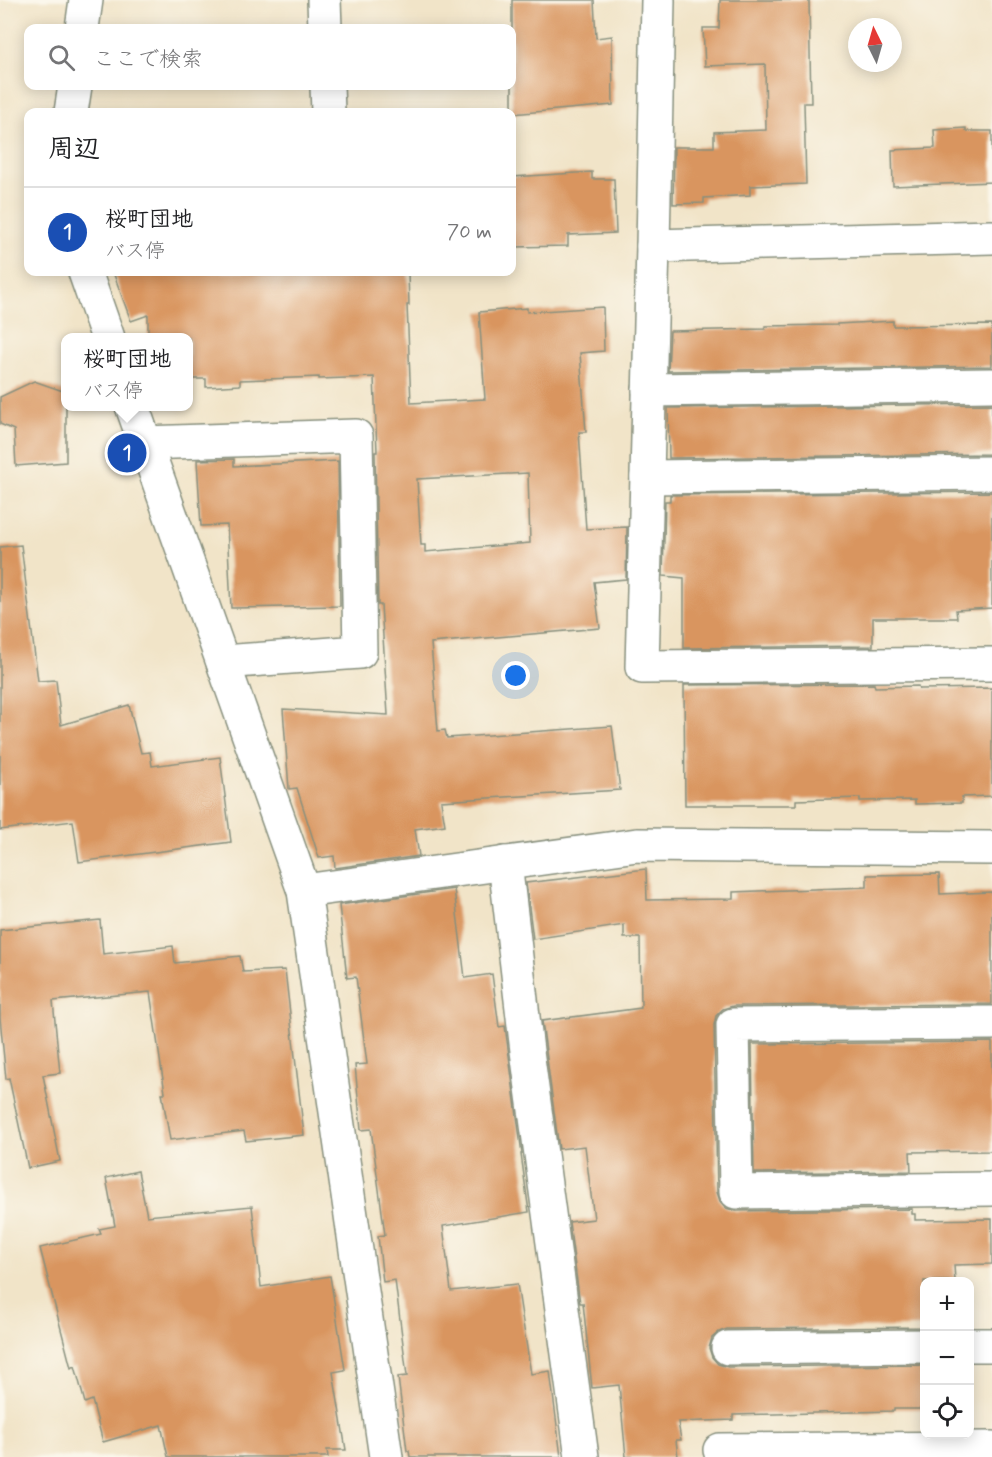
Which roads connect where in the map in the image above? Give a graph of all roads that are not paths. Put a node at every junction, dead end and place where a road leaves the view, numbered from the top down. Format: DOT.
graph roads {
  1 [pos="86,0"];
  2 [pos="324,0"];
  3 [pos="658,0"];
  4 [pos="83,24"];
  5 [pos="325,24"];
  6 [pos="74,90"];
  7 [pos="327,90"];
  8 [pos="72,108"];
  9 [pos="328,108"];
  10 [pos="992,237"];
  11 [pos="653,246"];
  12 [pos="86,276"];
  13 [pos="106,333"];
  14 [pos="992,385"];
  15 [pos="650,390"];
  16 [pos="134,411"];
  17 [pos="145,443"];
  18 [pos="992,473"];
  19 [pos="647,477"];
  20 [pos="223,662"];
  21 [pos="992,664"];
  22 [pos="992,848"];
  23 [pos="505,863"];
  24 [pos="304,891"];
  25 [pos="992,1023"];
  26 [pos="992,1189"];
  27 [pos="974,1345"];
  28 [pos="992,1345"];
  29 [pos="920,1346"];
  30 [pos="728,1348"];
  31 [pos="992,1448"];
  32 [pos="720,1450"];
  33 [pos="386,1457"];
  34 [pos="582,1457"];
  1 -- 4 [label="street"];
  2 -- 5 [label="street"];
  3 -- 11 [label="street"];
  6 -- 8 [label="street"];
  7 -- 9 [label="street"];
  10 -- 11 [label="street"];
  11 -- 15 [label="street"];
  12 -- 13 [label="street"];
  14 -- 15 [label="street"];
  15 -- 19 [label="street"];
  16 -- 17 [label="street"];
  17 -- 20 [label="street"];
  17 -- 20 [label="street"];
  18 -- 19 [label="street"];
  19 -- 21 [label="street"];
  20 -- 24 [label="street"];
  22 -- 23 [label="street"];
  23 -- 24 [label="street"];
  23 -- 34 [label="street"];
  24 -- 33 [label="street"];
  25 -- 26 [label="street"];
  27 -- 28 [label="street"];
  29 -- 30 [label="street"];
  31 -- 32 [label="street"];
}
